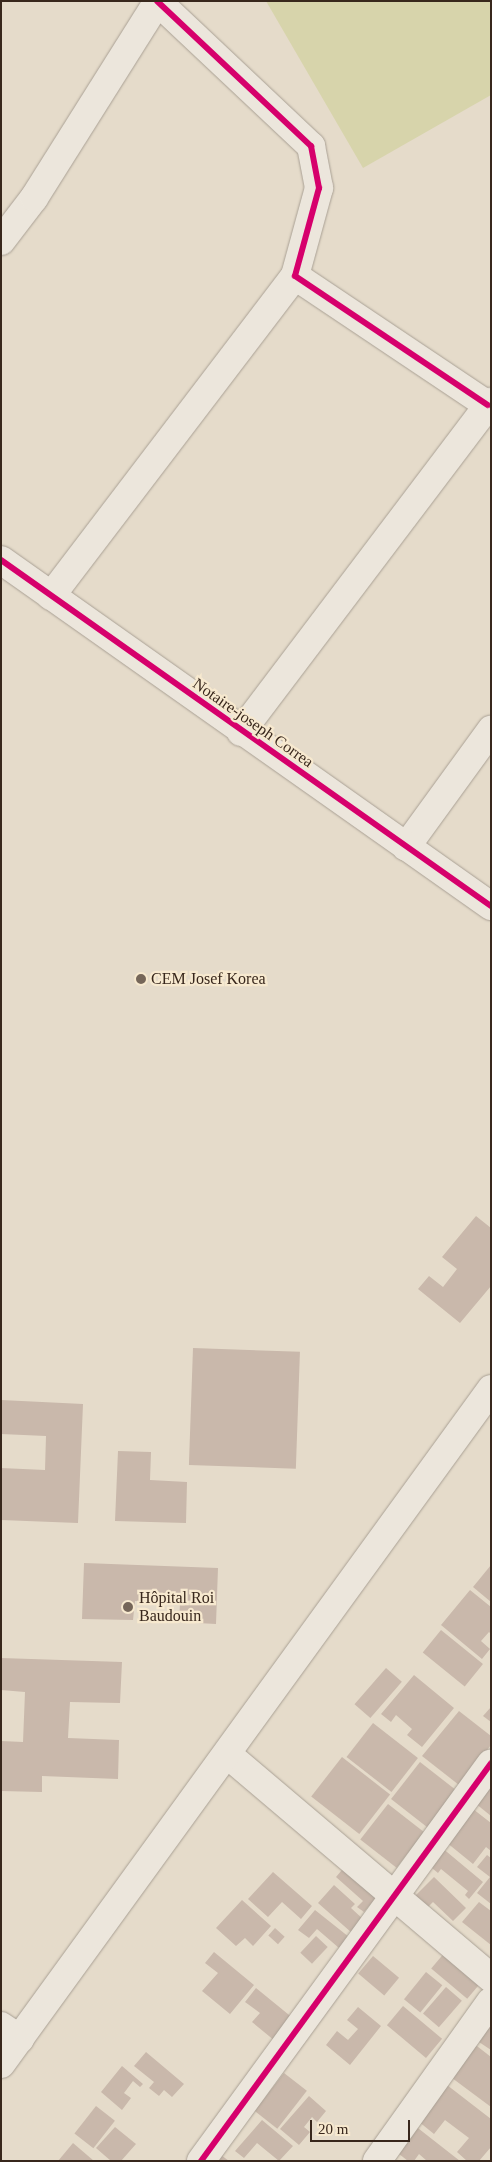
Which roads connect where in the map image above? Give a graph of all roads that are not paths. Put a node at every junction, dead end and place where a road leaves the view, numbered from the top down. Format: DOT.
graph roads {
  1 [pos="158,1"];
  2 [pos="1,241"];
  3 [pos="295,276"];
  4 [pos="490,404"];
  5 [pos="1,560"];
  6 [pos="51,596"];
  7 [pos="491,730"];
  8 [pos="241,732"];
  9 [pos="406,847"];
  10 [pos="491,906"];
  11 [pos="491,1389"];
  12 [pos="227,1754"];
  13 [pos="491,1764"];
  14 [pos="396,1895"];
  15 [pos="491,1978"];
  16 [pos="491,2000"];
  17 [pos="11,2033"];
  18 [pos="1,2064"];
  19 [pos="201,2161"];
  20 [pos="377,2161"];
  1 -- 2 [label="street"];
  1 -- 3 [label="street"];
  3 -- 4 [label="street"];
  3 -- 6 [label="street"];
  4 -- 8 [label="street"];
  5 -- 6 [label="street, Notaire-joseph Correa"];
  6 -- 8 [label="street, Notaire-joseph Correa"];
  7 -- 9 [label="street"];
  8 -- 9 [label="street, Notaire-joseph Correa"];
  9 -- 10 [label="street, Notaire-joseph Correa"];
  11 -- 12 [label="street"];
  12 -- 14 [label="street"];
  12 -- 17 [label="street"];
  13 -- 14 [label="street"];
  14 -- 15 [label="street"];
  14 -- 19 [label="street"];
  16 -- 20 [label="street"];
  17 -- 18 [label="street"];
}
